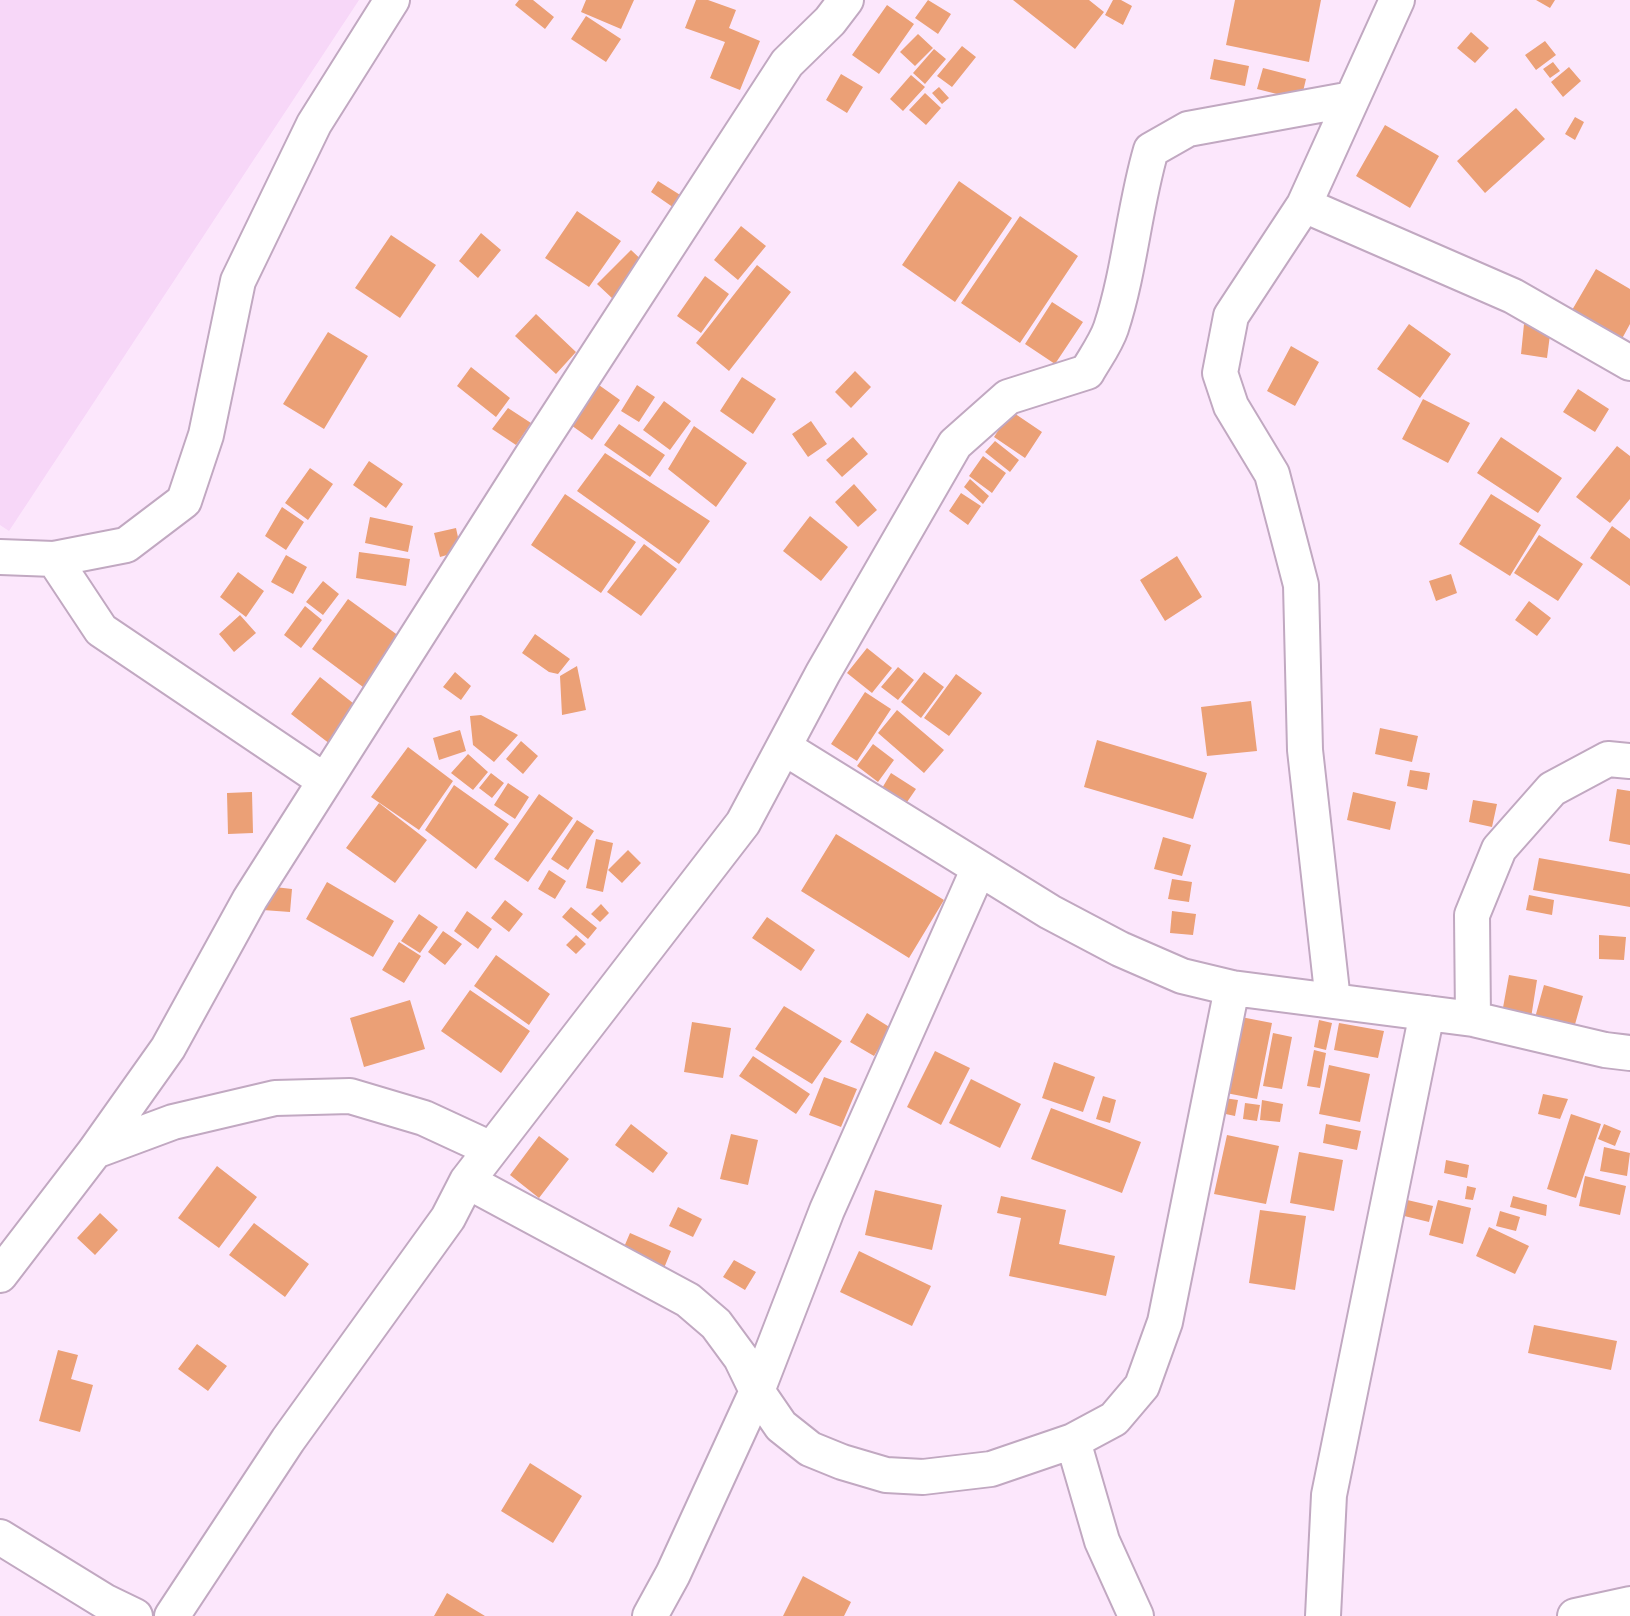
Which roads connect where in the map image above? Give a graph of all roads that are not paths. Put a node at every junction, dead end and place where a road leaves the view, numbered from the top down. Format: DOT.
graph roads {
  1 [pos="392,0"];
  2 [pos="846,0"];
  3 [pos="1397,0"];
  4 [pos="1352,99"];
  5 [pos="1304,205"];
  6 [pos="1630,363"];
  7 [pos="0,557"];
  8 [pos="54,559"];
  9 [pos="785,748"];
  10 [pos="1630,761"];
  11 [pos="325,781"];
  12 [pos="979,868"];
  13 [pos="1232,988"];
  14 [pos="1333,1001"];
  15 [pos="1427,1013"];
  16 [pos="1473,1019"];
  17 [pos="1630,1053"];
  18 [pos="491,1149"];
  19 [pos="95,1151"];
  20 [pos="467,1181"];
  21 [pos="0,1275"];
  22 [pos="757,1391"];
  23 [pos="1073,1441"];
  24 [pos="0,1537"];
  25 [pos="1630,1604"];
  26 [pos="99,1608"];
  27 [pos="135,1616"];
  28 [pos="172,1616"];
  29 [pos="650,1616"];
  30 [pos="1136,1616"];
  31 [pos="1323,1616"];
  32 [pos="1575,1616"];
  1 -- 8 [label="street"];
  2 -- 11 [label="street"];
  3 -- 4 [label="street"];
  4 -- 5 [label="street"];
  4 -- 9 [label="street"];
  5 -- 6 [label="street"];
  5 -- 14 [label="street"];
  7 -- 8 [label="street"];
  8 -- 11 [label="street"];
  9 -- 12 [label="street"];
  9 -- 18 [label="street"];
  10 -- 16 [label="street"];
  11 -- 19 [label="street"];
  12 -- 13 [label="street"];
  12 -- 22 [label="street"];
  13 -- 14 [label="street"];
  13 -- 23 [label="street"];
  14 -- 15 [label="street"];
  15 -- 16 [label="street"];
  15 -- 31 [label="street"];
  16 -- 17 [label="street"];
  18 -- 19 [label="street"];
  18 -- 20 [label="street"];
  19 -- 21 [label="street"];
  20 -- 22 [label="street"];
  20 -- 28 [label="street"];
  22 -- 23 [label="street"];
  22 -- 29 [label="street"];
  23 -- 30 [label="street"];
  24 -- 26 [label="street"];
  25 -- 32 [label="street"];
  26 -- 27 [label="street"];
}
